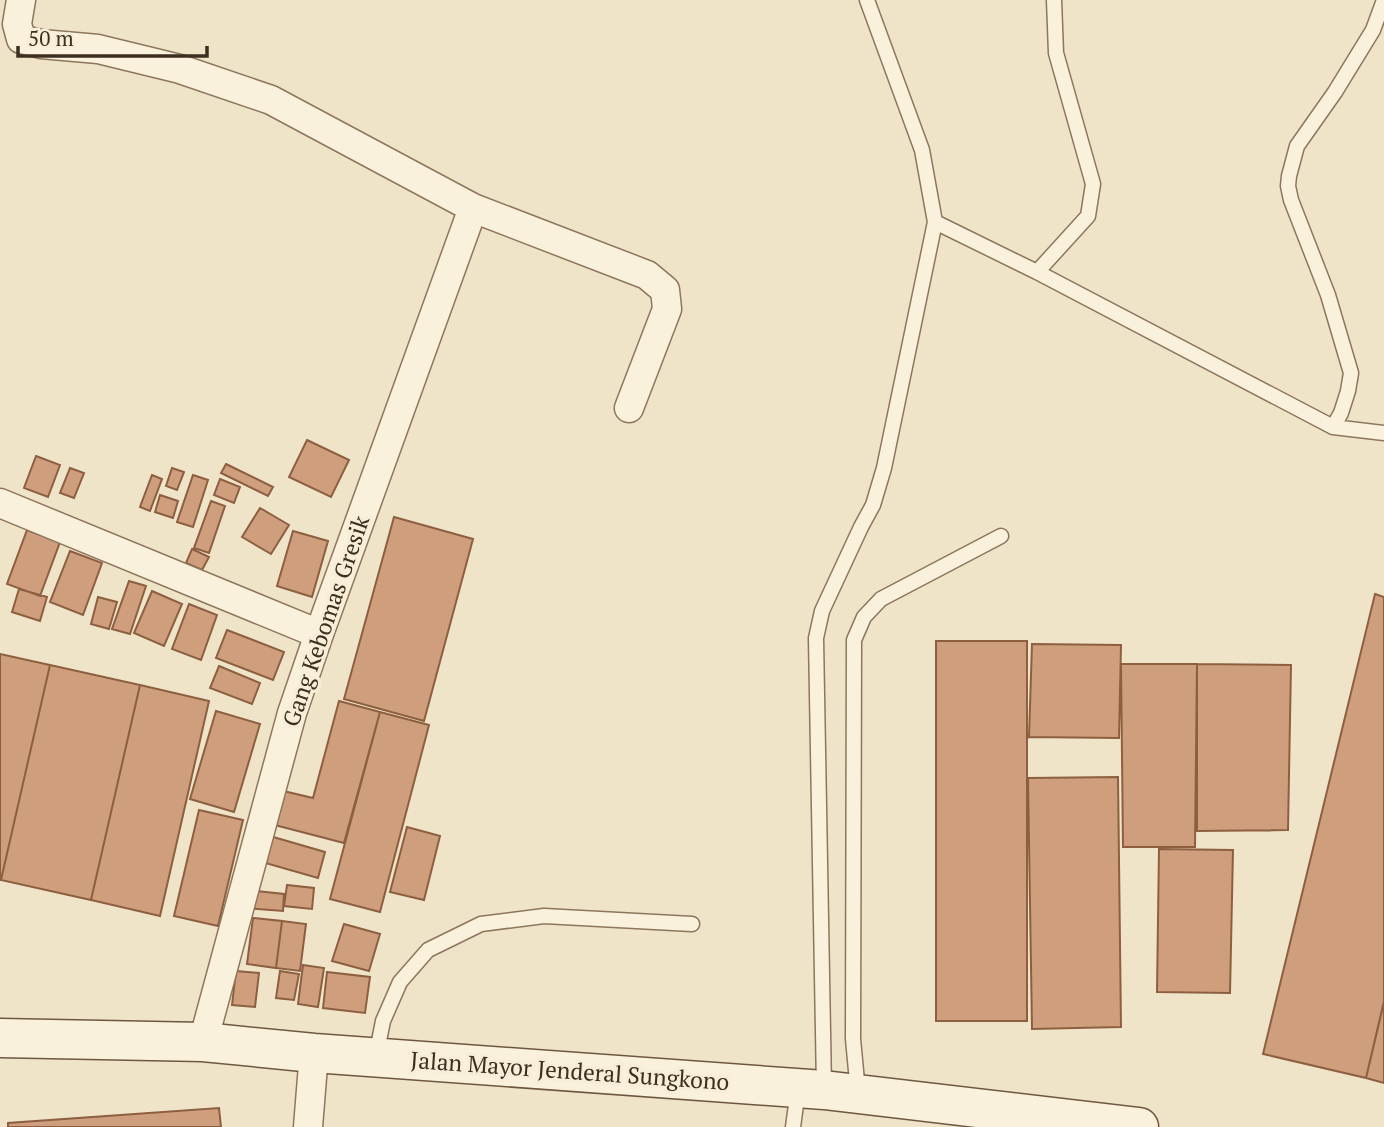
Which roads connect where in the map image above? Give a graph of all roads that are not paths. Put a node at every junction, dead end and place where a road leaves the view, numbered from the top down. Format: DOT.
graph roads {
  1 [pos="20,0"];
  2 [pos="867,0"];
  3 [pos="1054,0"];
  4 [pos="1384,1"];
  5 [pos="474,208"];
  6 [pos="935,222"];
  7 [pos="1037,272"];
  8 [pos="629,408"];
  9 [pos="1334,427"];
  10 [pos="1384,433"];
  11 [pos="0,503"];
  12 [pos="1001,536"];
  13 [pos="319,634"];
  14 [pos="692,924"];
  15 [pos="0,1038"];
  16 [pos="203,1042"];
  17 [pos="314,1053"];
  18 [pos="376,1057"];
  19 [pos="827,1090"];
  20 [pos="308,1127"];
  21 [pos="793,1127"];
  22 [pos="1139,1127"];
  1 -- 5 [label="street"];
  2 -- 6 [label="lane"];
  3 -- 7 [label="lane"];
  4 -- 9 [label="lane"];
  5 -- 8 [label="street"];
  5 -- 13 [label="street, Gang Kebomas Gresik"];
  6 -- 7 [label="lane"];
  6 -- 19 [label="lane"];
  7 -- 9 [label="lane"];
  9 -- 10 [label="lane"];
  11 -- 13 [label="street"];
  12 -- 19 [label="lane"];
  13 -- 16 [label="street, Gang Kebomas Gresik"];
  14 -- 18 [label="lane"];
  15 -- 16 [label="main road, Jalan Mayor Jenderal Sungkono"];
  16 -- 17 [label="main road, Jalan Mayor Jenderal Sungkono"];
  17 -- 18 [label="main road, Jalan Mayor Jenderal Sungkono"];
  17 -- 20 [label="street"];
  18 -- 19 [label="main road, Jalan Mayor Jenderal Sungkono"];
  19 -- 21 [label="lane"];
  19 -- 22 [label="main road, Jalan Mayor Jenderal Sungkono"];
}
